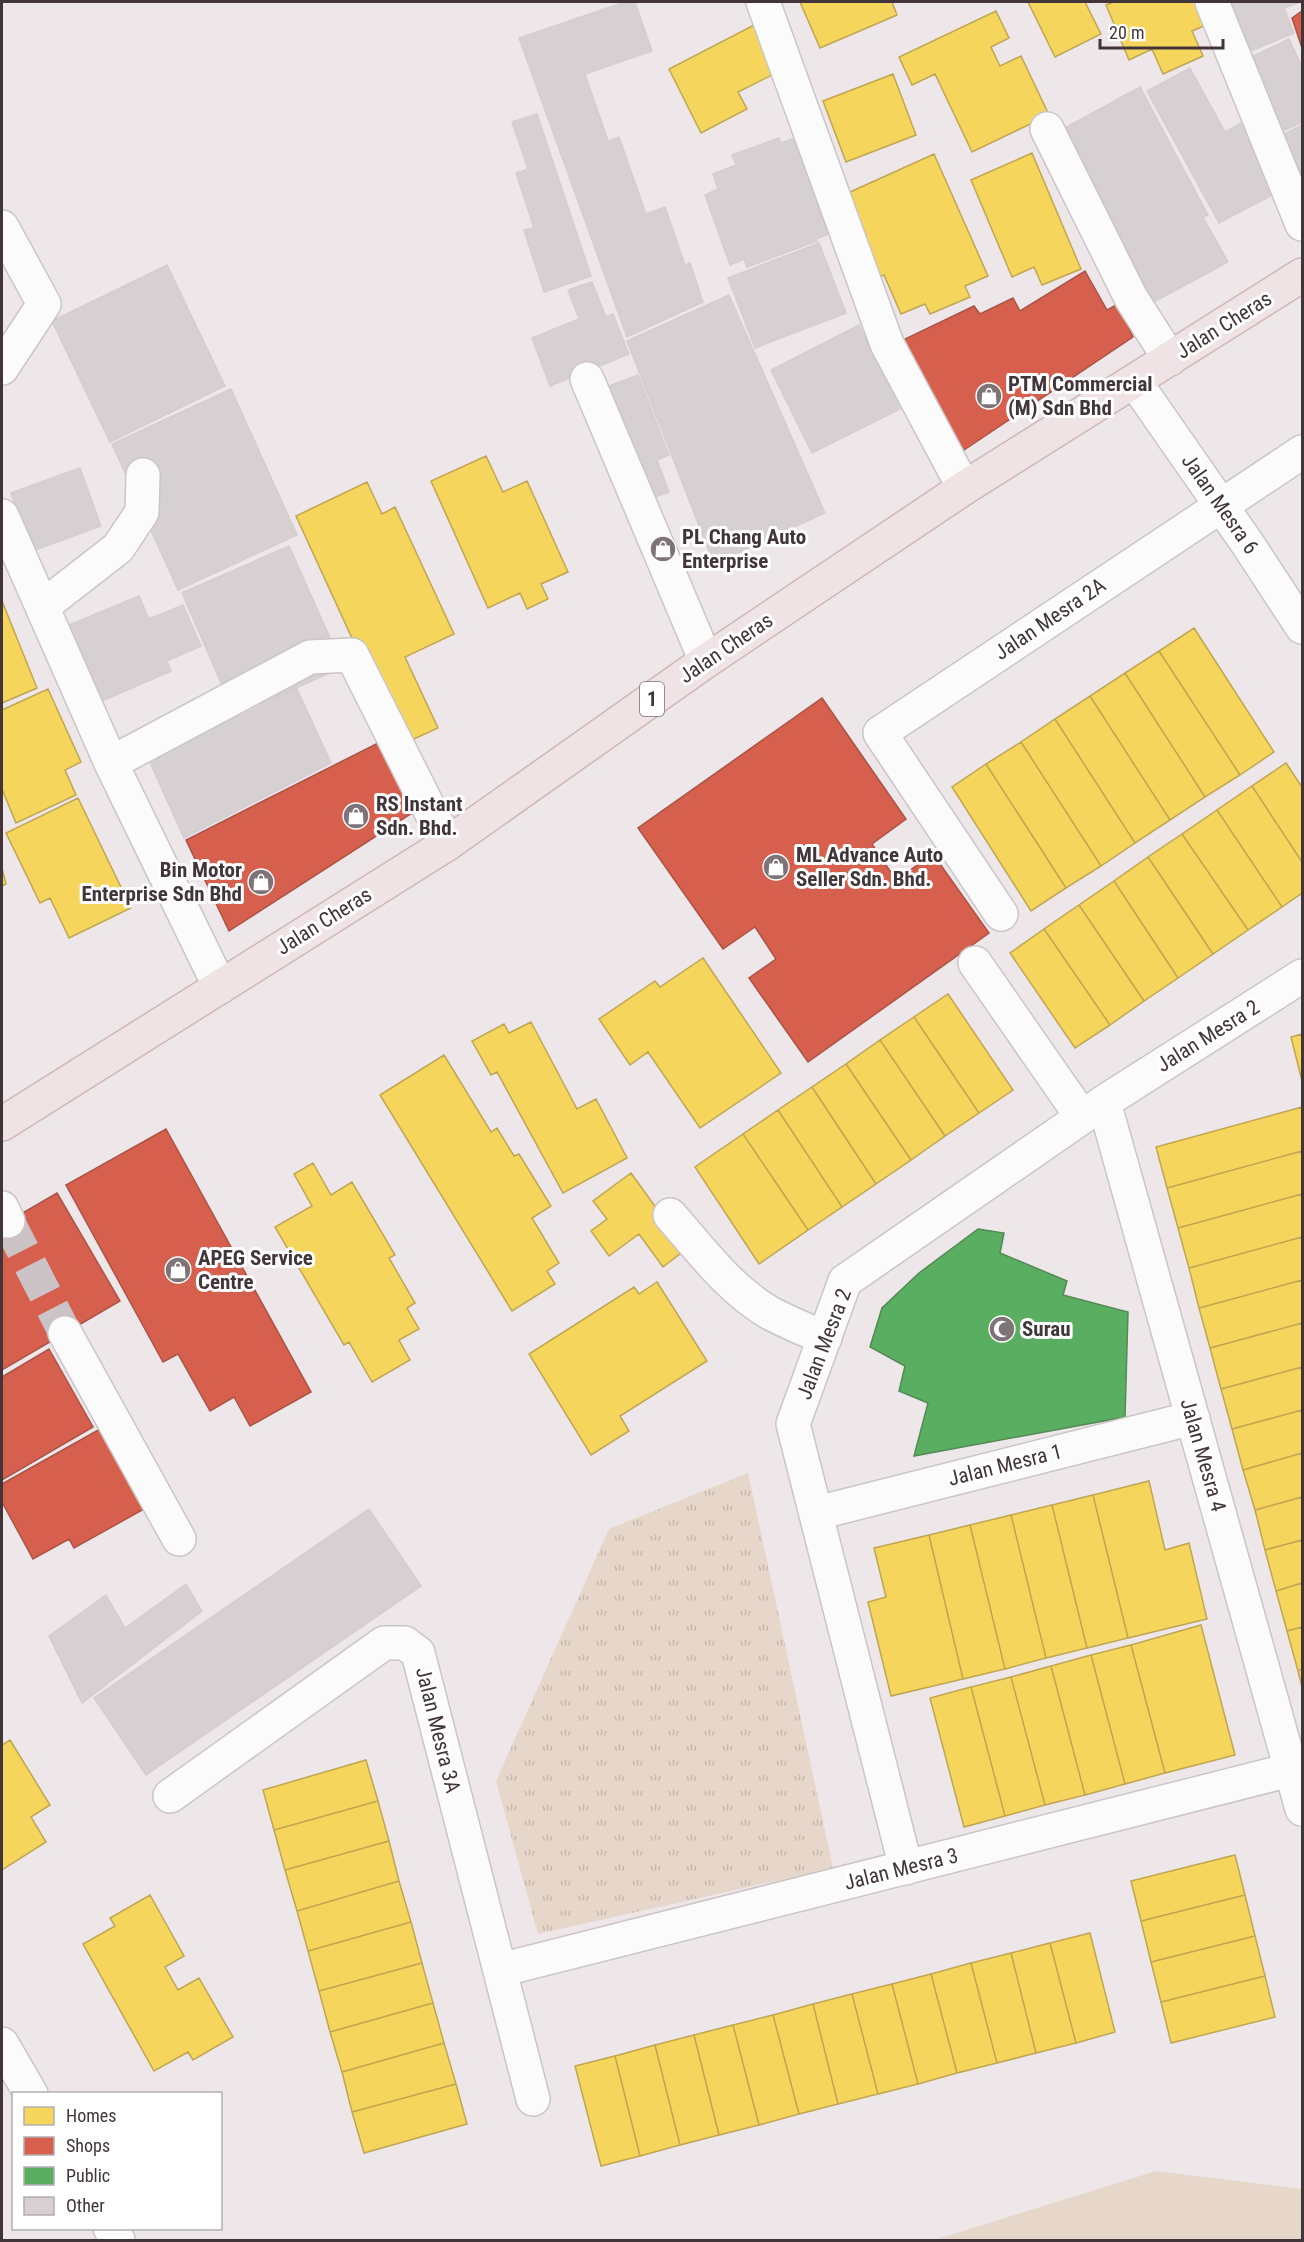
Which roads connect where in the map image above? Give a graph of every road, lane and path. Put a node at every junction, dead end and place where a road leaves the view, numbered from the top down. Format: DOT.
graph roads {
  1 [pos="763,2"];
  2 [pos="1212,2"];
  3 [pos="1047,129"];
  4 [pos="1302,224"];
  5 [pos="2,227"];
  6 [pos="1302,275"];
  7 [pos="1170,359"];
  8 [pos="2,368"];
  9 [pos="587,379"];
  10 [pos="1135,382"];
  11 [pos="1302,452"];
  12 [pos="143,475"];
  13 [pos="964,488"];
  14 [pos="1221,505"];
  15 [pos="2,516"];
  16 [pos="42,607"];
  17 [pos="1302,627"];
  18 [pos="706,661"];
  19 [pos="111,763"];
  20 [pos="447,844"];
  21 [pos="1001,914"];
  22 [pos="975,963"];
  23 [pos="1302,976"];
  24 [pos="220,987"];
  25 [pos="1093,1109"];
  26 [pos="2,1124"];
  27 [pos="670,1215"];
  28 [pos="65,1333"];
  29 [pos="825,1338"];
  30 [pos="1193,1418"];
  31 [pos="817,1513"];
  32 [pos="179,1539"];
  33 [pos="1297,1768"];
  34 [pos="170,1796"];
  35 [pos="1302,1809"];
  36 [pos="906,1868"];
  37 [pos="500,1970"];
  38 [pos="2,2044"];
  39 [pos="30,2092"];
  40 [pos="533,2099"];
  1 -- 13 [label="street"];
  2 -- 4 [label="street"];
  3 -- 7 [label="street"];
  5 -- 8 [label="street"];
  6 -- 7 [label="main road, Jalan Cheras / 1"];
  7 -- 10 [label="main road, Jalan Cheras / 1"];
  9 -- 18 [label="street"];
  10 -- 13 [label="main road, Jalan Cheras / 1"];
  10 -- 14 [label="street, Jalan Mesra 6"];
  11 -- 14 [label="street, Jalan Mesra 2A"];
  12 -- 16 [label="street"];
  13 -- 18 [label="main road, Jalan Cheras / 1"];
  14 -- 17 [label="street, Jalan Mesra 6"];
  14 -- 21 [label="street, Jalan Mesra 2A"];
  15 -- 16 [label="street"];
  16 -- 19 [label="street"];
  18 -- 20 [label="main road, Jalan Cheras / 1"];
  19 -- 20 [label="street"];
  19 -- 24 [label="street"];
  20 -- 24 [label="main road, Jalan Cheras / 1"];
  22 -- 25 [label="street, Jalan Mesra 4"];
  23 -- 25 [label="street, Jalan Mesra 2"];
  24 -- 26 [label="main road, Jalan Cheras / 1"];
  25 -- 29 [label="street, Jalan Mesra 2"];
  25 -- 30 [label="street, Jalan Mesra 4"];
  27 -- 29 [label="street"];
  28 -- 32 [label="street"];
  29 -- 31 [label="street, Jalan Mesra 2"];
  30 -- 31 [label="street, Jalan Mesra 1"];
  30 -- 33 [label="street, Jalan Mesra 4"];
  31 -- 36 [label="street, Jalan Mesra 2"];
  33 -- 35 [label="street, Jalan Mesra 4"];
  33 -- 36 [label="street, Jalan Mesra 3"];
  34 -- 37 [label="street, Jalan Mesra 3A"];
  36 -- 37 [label="street, Jalan Mesra 3"];
  37 -- 40 [label="street, Jalan Mesra 3A"];
  38 -- 39 [label="street"];
}
